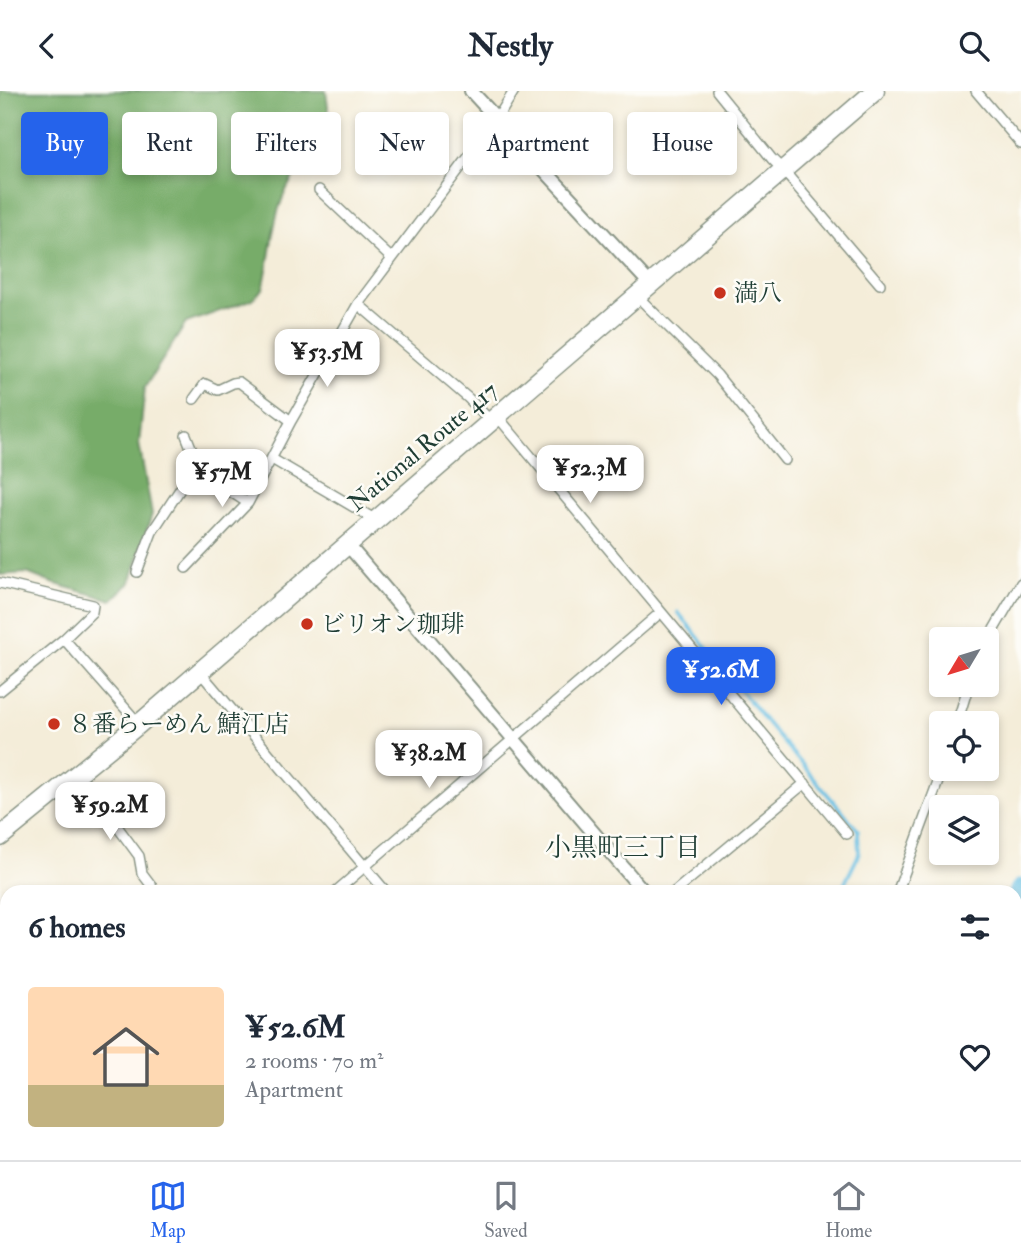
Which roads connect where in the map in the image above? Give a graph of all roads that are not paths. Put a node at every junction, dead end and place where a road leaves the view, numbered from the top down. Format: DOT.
graph roads {
  1 [pos="471,91"];
  2 [pos="514,91"];
  3 [pos="717,91"];
  4 [pos="875,91"];
  5 [pos="976,91"];
  6 [pos="491,112"];
  7 [pos="501,112"];
  8 [pos="1021,144"];
  9 [pos="463,163"];
  10 [pos="783,170"];
  11 [pos="546,175"];
  12 [pos="319,190"];
  13 [pos="391,258"];
  14 [pos="880,284"];
  15 [pos="644,290"];
  16 [pos="358,304"];
  17 [pos="194,399"];
  18 [pos="495,419"];
  19 [pos="290,421"];
  20 [pos="186,435"];
  21 [pos="272,459"];
  22 [pos="785,460"];
  23 [pos="194,468"];
  24 [pos="248,503"];
  25 [pos="376,520"];
  26 [pos="347,544"];
  27 [pos="186,568"];
  28 [pos="137,572"];
  29 [pos="0,583"];
  30 [pos="1021,583"];
  31 [pos="660,613"];
  32 [pos="995,627"];
  33 [pos="64,639"];
  34 [pos="200,671"];
  35 [pos="0,691"];
  36 [pos="139,724"];
  37 [pos="513,737"];
  38 [pos="938,781"];
  39 [pos="71,782"];
  40 [pos="805,783"];
  41 [pos="848,834"];
  42 [pos="0,837"];
  43 [pos="364,866"];
  44 [pos="151,885"];
  45 [pos="343,885"];
  46 [pos="380,885"];
  47 [pos="638,885"];
  48 [pos="683,885"];
  49 [pos="900,885"];
  1 -- 6 [label="street"];
  2 -- 7 [label="street"];
  3 -- 10 [label="street"];
  4 -- 10 [label="highway, National Route 417"];
  5 -- 8 [label="street"];
  9 -- 13 [label="street"];
  10 -- 14 [label="street"];
  10 -- 15 [label="highway, National Route 417"];
  11 -- 15 [label="street"];
  12 -- 13 [label="street"];
  13 -- 16 [label="street"];
  15 -- 18 [label="highway, National Route 417"];
  15 -- 22 [label="street"];
  16 -- 18 [label="street"];
  16 -- 19 [label="street"];
  17 -- 19 [label="street"];
  18 -- 25 [label="highway, National Route 417"];
  18 -- 31 [label="street"];
  19 -- 21 [label="street"];
  20 -- 23 [label="street"];
  21 -- 24 [label="street"];
  21 -- 25 [label="street"];
  23 -- 24 [label="street"];
  23 -- 28 [label="street"];
  24 -- 27 [label="street"];
  25 -- 26 [label="highway, National Route 417"];
  26 -- 34 [label="highway, National Route 417"];
  26 -- 37 [label="street"];
  29 -- 33 [label="street"];
  30 -- 32 [label="street"];
  31 -- 37 [label="street"];
  31 -- 40 [label="street"];
  33 -- 35 [label="street"];
  33 -- 36 [label="street"];
  34 -- 36 [label="highway, National Route 417"];
  34 -- 43 [label="street"];
  36 -- 39 [label="highway, National Route 417"];
  37 -- 43 [label="street"];
  37 -- 47 [label="street"];
  38 -- 49 [label="street"];
  39 -- 42 [label="highway, National Route 417"];
  39 -- 44 [label="street"];
  40 -- 41 [label="street"];
  40 -- 48 [label="street"];
  43 -- 45 [label="street"];
  43 -- 46 [label="street"];
}
